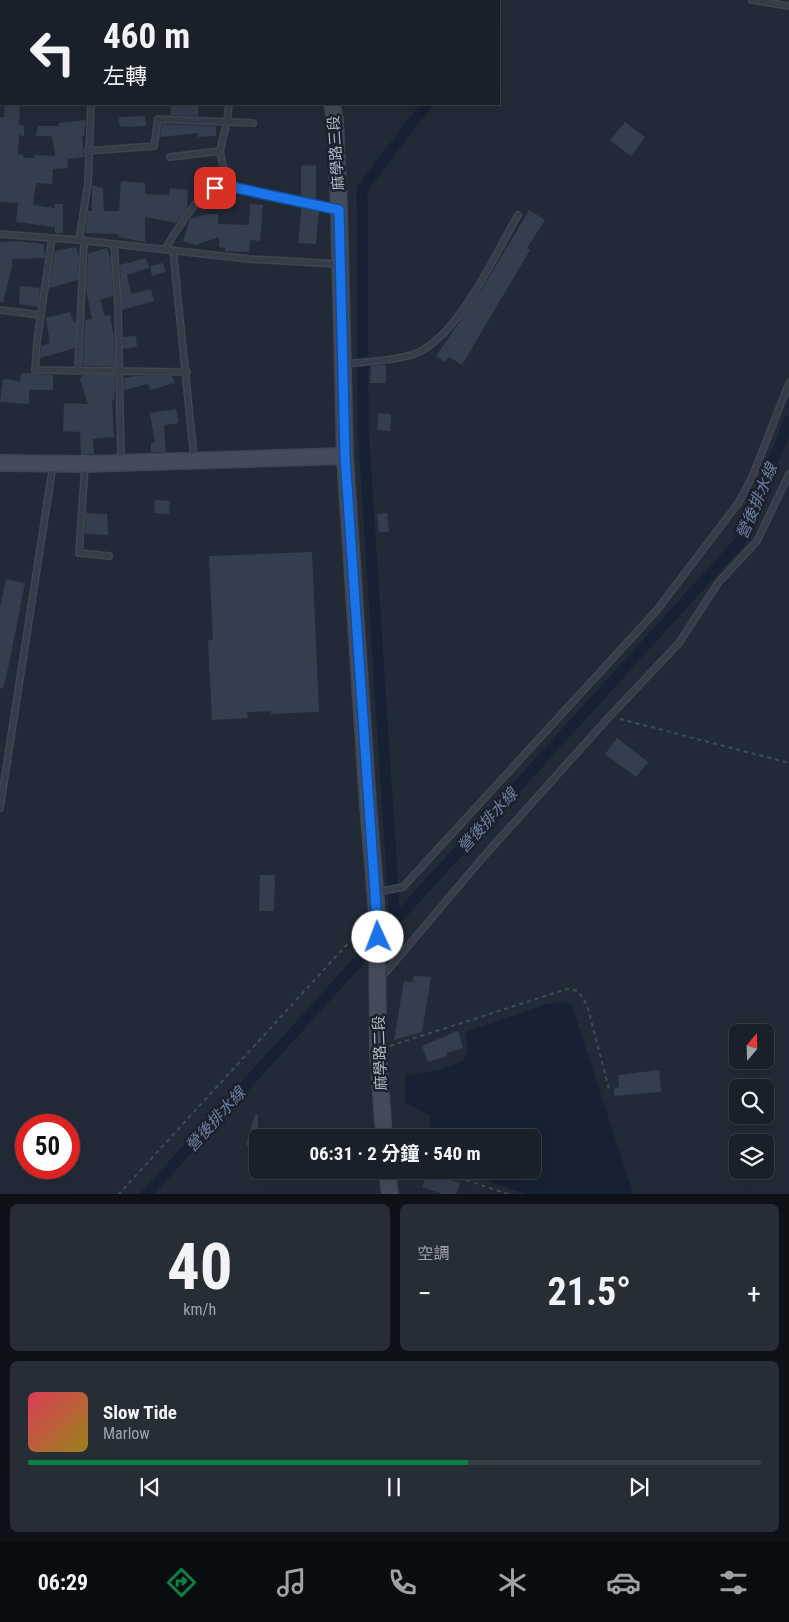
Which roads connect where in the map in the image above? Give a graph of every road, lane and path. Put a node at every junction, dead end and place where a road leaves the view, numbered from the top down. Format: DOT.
graph roads {
  1 [pos="752,0"];
  2 [pos="789,6"];
  3 [pos="91,105"];
  4 [pos="229,105"];
  5 [pos="332,105"];
  6 [pos="228,122"];
  7 [pos="253,123"];
  8 [pos="88,151"];
  9 [pos="220,151"];
  10 [pos="170,157"];
  11 [pos="227,186"];
  12 [pos="339,210"];
  13 [pos="518,215"];
  14 [pos="0,234"];
  15 [pos="52,238"];
  16 [pos="82,240"];
  17 [pos="114,244"];
  18 [pos="165,249"];
  19 [pos="173,250"];
  20 [pos="341,264"];
  21 [pos="0,310"];
  22 [pos="40,315"];
  23 [pos="343,364"];
  24 [pos="78,371"];
  25 [pos="120,371"];
  26 [pos="187,372"];
  27 [pos="789,383"];
  28 [pos="345,456"];
  29 [pos="194,460"];
  30 [pos="0,463"];
  31 [pos="121,463"];
  32 [pos="86,464"];
  33 [pos="53,465"];
  34 [pos="789,474"];
  35 [pos="109,556"];
  36 [pos="610,716"];
  37 [pos="789,763"];
  38 [pos="0,808"];
  39 [pos="375,893"];
  40 [pos="377,917"];
  41 [pos="378,975"];
  42 [pos="378,1050"];
  43 [pos="609,1090"];
  44 [pos="383,1129"];
  45 [pos="388,1179"];
  46 [pos="464,1179"];
  47 [pos="118,1194"];
  48 [pos="390,1194"];
  49 [pos="511,1194"];
  1 -- 2 [label="lane"];
  3 -- 8 [label="lane"];
  4 -- 6 [label="lane"];
  5 -- 12 [label="main road, 麻學路三段"];
  6 -- 7 [label="lane"];
  6 -- 8 [label="lane"];
  6 -- 9 [label="lane"];
  8 -- 16 [label="lane"];
  9 -- 10 [label="lane"];
  9 -- 11 [label="lane"];
  11 -- 12 [label="lane"];
  11 -- 18 [label="lane"];
  12 -- 20 [label="main road, 麻學路三段"];
  13 -- 23 [label="lane"];
  14 -- 15 [label="lane"];
  15 -- 16 [label="lane"];
  15 -- 22 [label="lane"];
  16 -- 17 [label="lane"];
  16 -- 24 [label="lane"];
  17 -- 18 [label="lane"];
  17 -- 25 [label="lane"];
  18 -- 19 [label="lane"];
  19 -- 20 [label="lane"];
  19 -- 26 [label="lane"];
  20 -- 23 [label="main road, 麻學路三段"];
  21 -- 22 [label="lane"];
  22 -- 24 [label="lane"];
  23 -- 28 [label="main road, 麻學路三段"];
  24 -- 25 [label="lane"];
  25 -- 26 [label="lane"];
  25 -- 31 [label="lane"];
  26 -- 29 [label="lane"];
  27 -- 39 [label="lane"];
  28 -- 29 [label="main road"];
  28 -- 39 [label="main road, 麻學路三段"];
  29 -- 31 [label="main road"];
  30 -- 33 [label="main road"];
  31 -- 32 [label="main road"];
  32 -- 33 [label="main road"];
  32 -- 35 [label="lane"];
  33 -- 38 [label="lane"];
  34 -- 36 [label="lane"];
  36 -- 37 [label="path"];
  36 -- 41 [label="lane"];
  39 -- 40 [label="main road, 麻學路三段"];
  40 -- 41 [label="main road, 麻學路二段"];
  40 -- 47 [label="path"];
  41 -- 42 [label="main road, 麻學路二段"];
  42 -- 43 [label="path"];
  42 -- 44 [label="main road, 麻學路二段"];
  45 -- 48 [label="main road"];
  46 -- 49 [label="path"];
}
